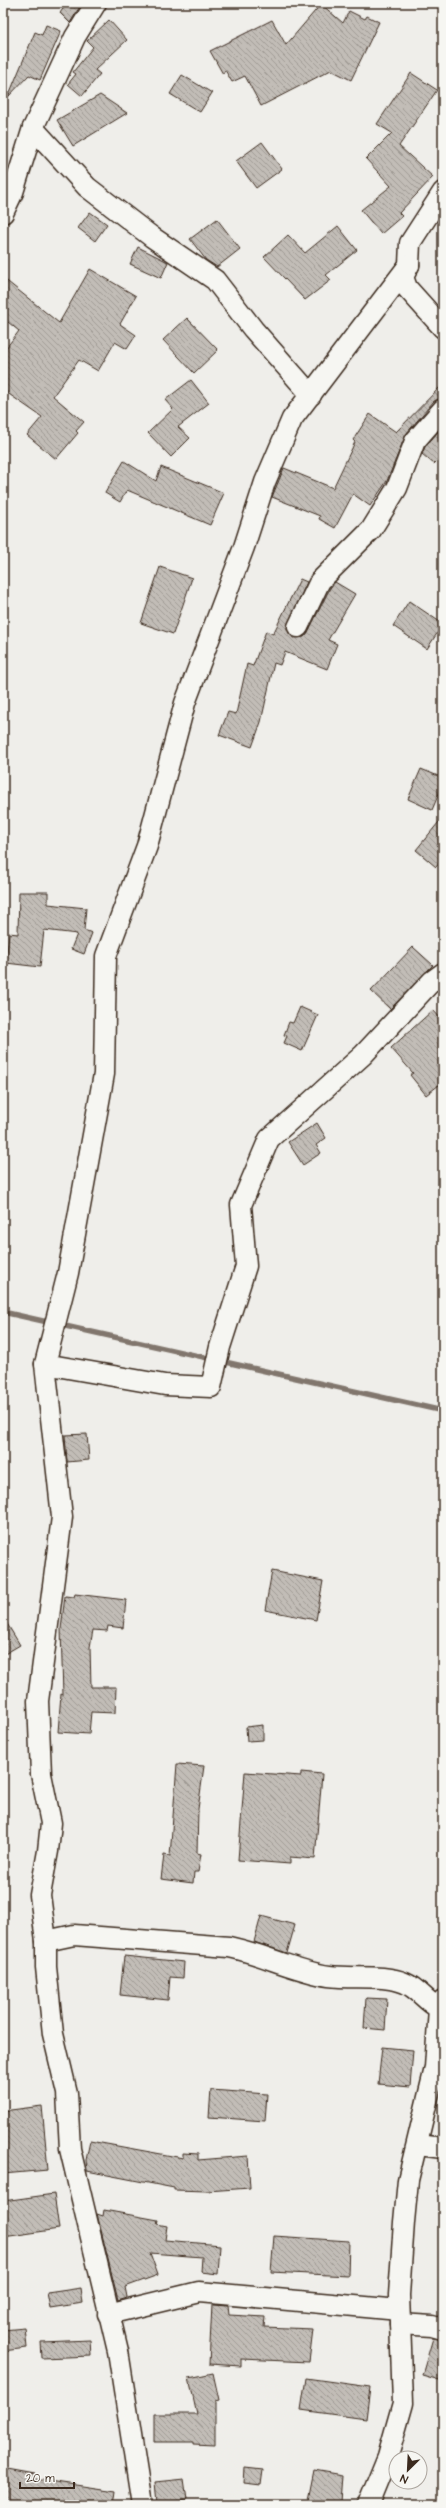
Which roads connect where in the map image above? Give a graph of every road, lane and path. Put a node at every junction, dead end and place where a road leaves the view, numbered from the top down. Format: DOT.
graph roads {
  1 [pos="96,3"];
  2 [pos="33,128"];
  3 [pos="443,192"];
  4 [pos="4,209"];
  5 [pos="409,265"];
  6 [pos="443,328"];
  7 [pos="311,395"];
  8 [pos="443,409"];
  9 [pos="298,627"];
  10 [pos="443,972"];
  11 [pos="45,1364"];
  12 [pos="46,1941"];
  13 [pos="441,2004"];
  14 [pos="418,2145"];
  15 [pos="443,2148"];
  16 [pos="108,2314"];
  17 [pos="400,2317"];
  18 [pos="443,2329"];
  19 [pos="142,2505"];
  20 [pos="368,2505"];
  1 -- 2 [label="street"];
  2 -- 4 [label="street"];
  2 -- 7 [label="street"];
  3 -- 5 [label="street"];
  5 -- 6 [label="street"];
  5 -- 7 [label="street"];
  7 -- 11 [label="street"];
  8 -- 9 [label="street"];
  10 -- 11 [label="street"];
  11 -- 12 [label="street"];
  12 -- 13 [label="street"];
  12 -- 16 [label="street"];
  13 -- 14 [label="street"];
  14 -- 15 [label="street"];
  14 -- 17 [label="street"];
  16 -- 17 [label="street"];
  16 -- 19 [label="street"];
  17 -- 18 [label="street"];
  17 -- 20 [label="street"];
}
